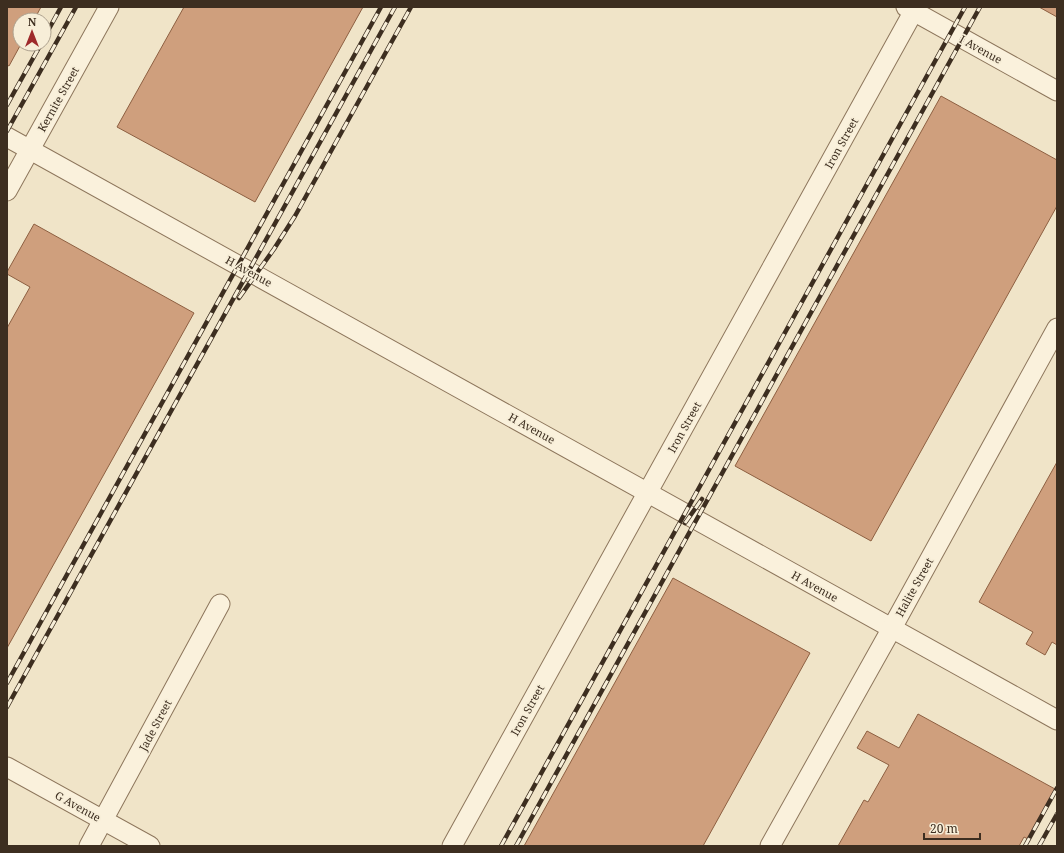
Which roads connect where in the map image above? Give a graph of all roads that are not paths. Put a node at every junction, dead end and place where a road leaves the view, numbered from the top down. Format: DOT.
graph roads {
  1 [pos="109,7"];
  2 [pos="912,8"];
  3 [pos="1057,91"];
  4 [pos="7,137"];
  5 [pos="30,149"];
  6 [pos="7,191"];
  7 [pos="1057,328"];
  8 [pos="647,492"];
  9 [pos="220,604"];
  10 [pos="892,628"];
  11 [pos="1057,720"];
  12 [pos="7,767"];
  13 [pos="104,820"];
  14 [pos="89,846"];
  15 [pos="150,846"];
  16 [pos="452,846"];
  17 [pos="770,846"];
  1 -- 5 [label="street, Kernite Street"];
  2 -- 3 [label="street, I Avenue"];
  2 -- 8 [label="street, Iron Street"];
  4 -- 5 [label="street, H Avenue"];
  5 -- 6 [label="street, Kernite Street"];
  5 -- 8 [label="street, H Avenue"];
  7 -- 10 [label="street, Halite Street"];
  8 -- 10 [label="street, H Avenue"];
  8 -- 16 [label="street, Iron Street"];
  9 -- 13 [label="street, Jade Street"];
  10 -- 11 [label="street, H Avenue"];
  10 -- 17 [label="street, Halite Street"];
  12 -- 13 [label="street, G Avenue"];
  13 -- 14 [label="street, Jade Street"];
  13 -- 15 [label="street, G Avenue"];
}
